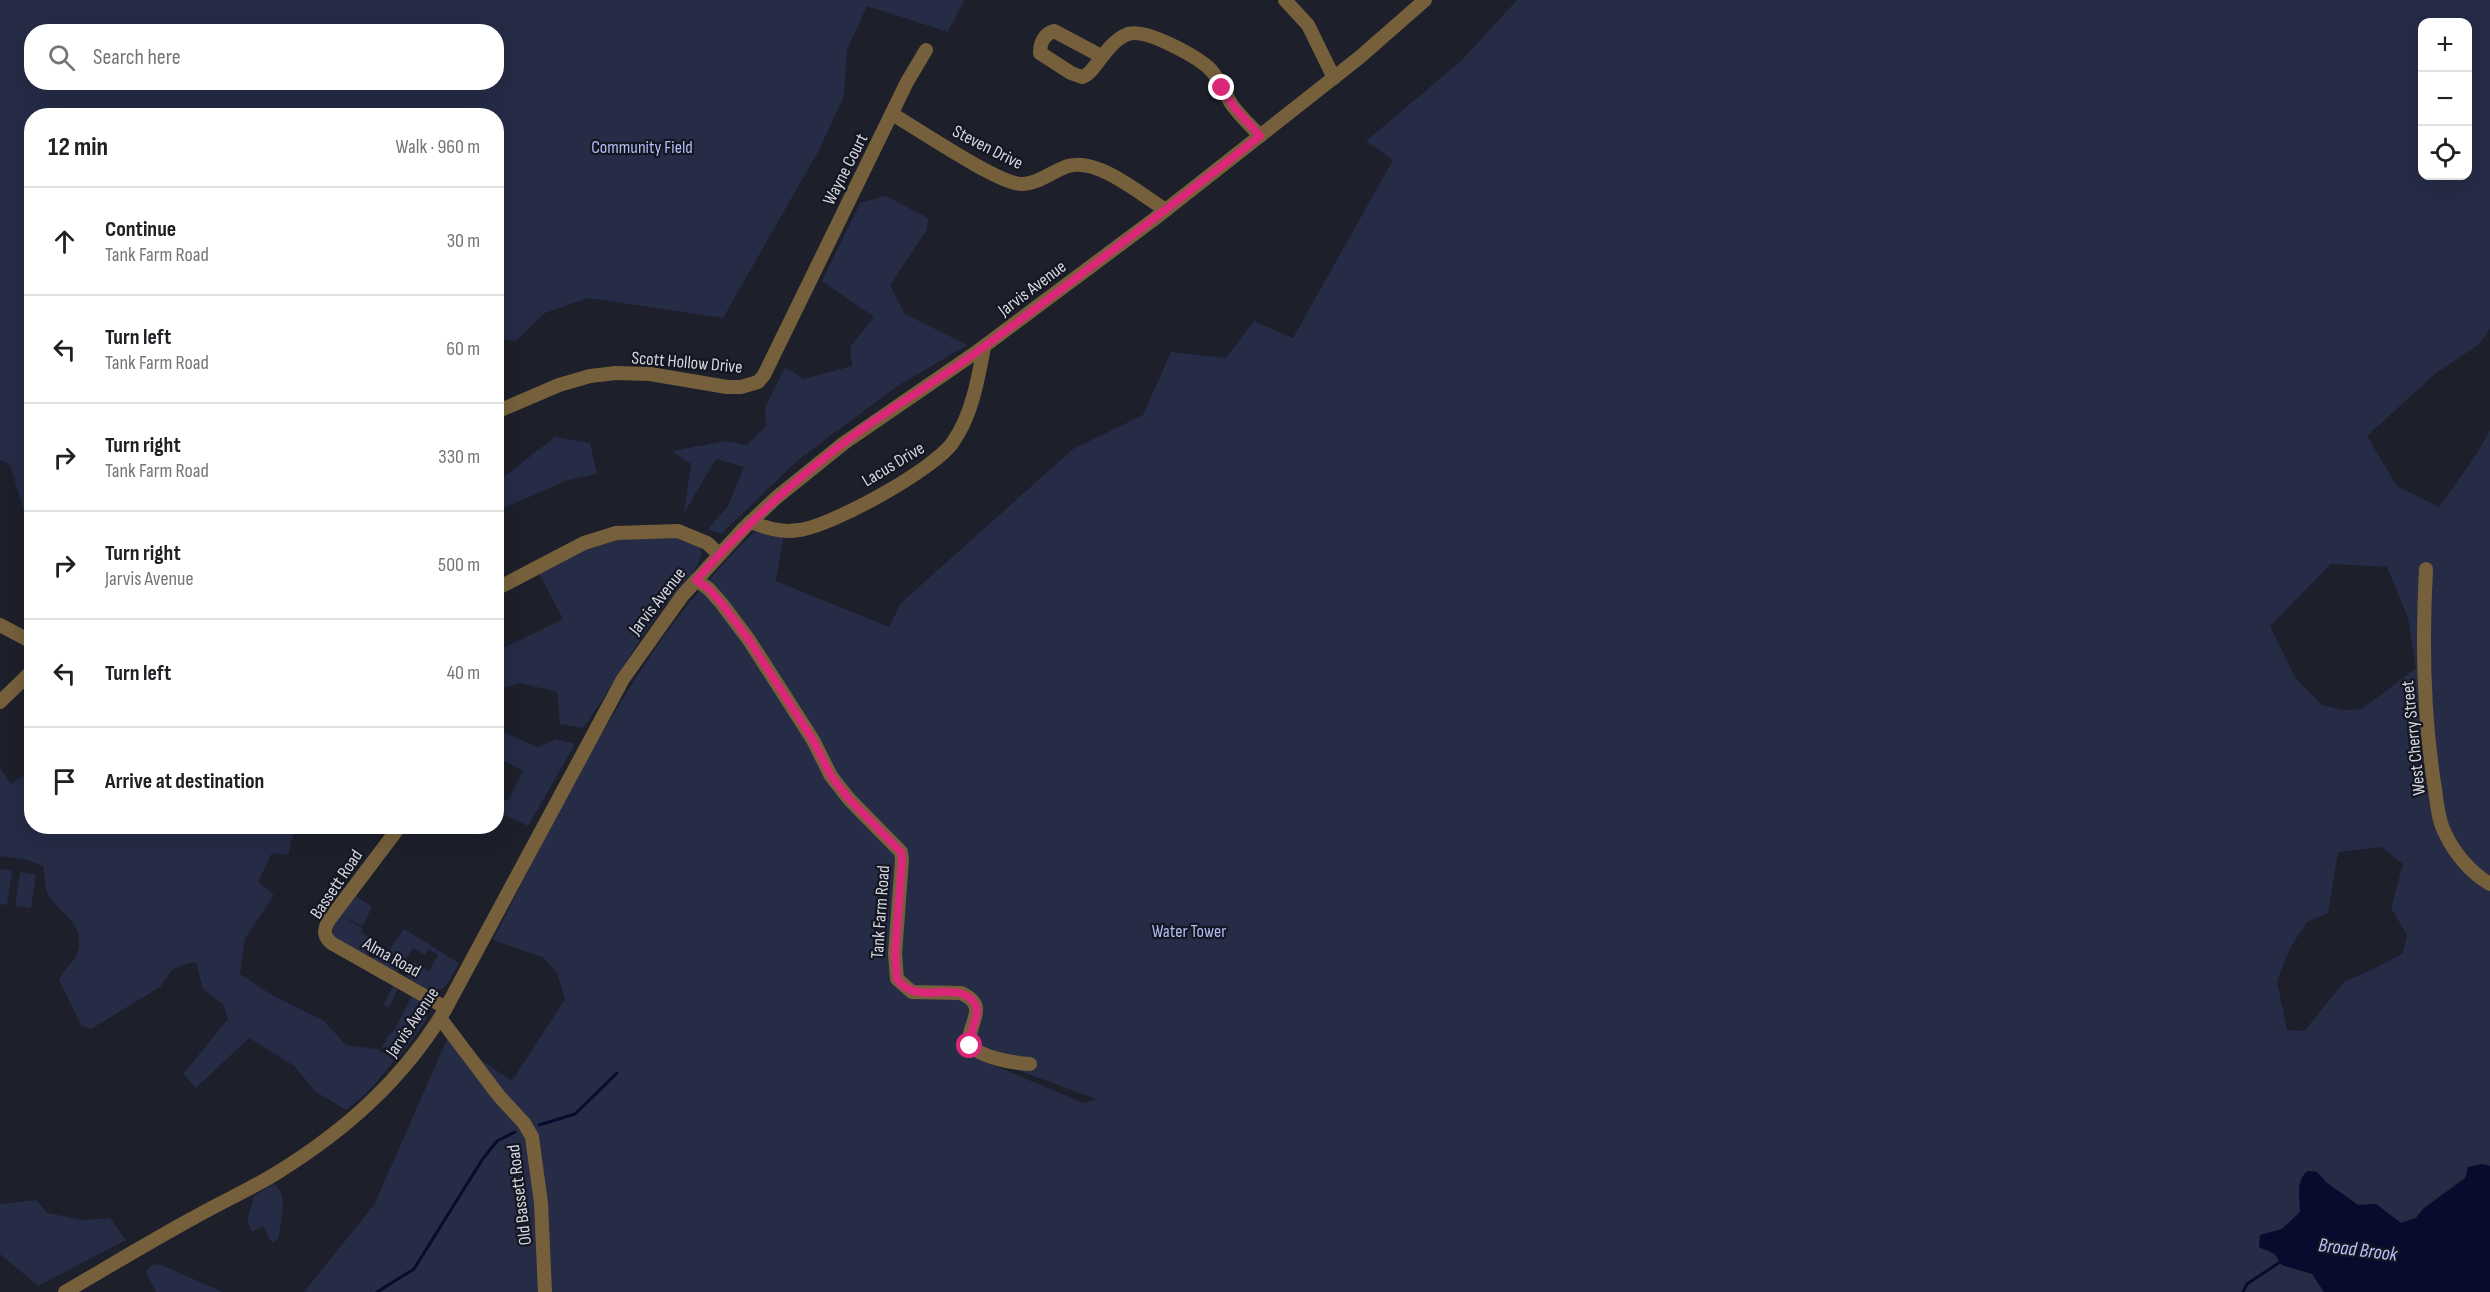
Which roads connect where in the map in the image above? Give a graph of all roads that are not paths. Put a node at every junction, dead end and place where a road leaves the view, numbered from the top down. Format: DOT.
graph roads {
  1 [pos="1285,0"];
  2 [pos="1425,0"];
  3 [pos="926,50"];
  4 [pos="1101,56"];
  5 [pos="1334,78"];
  6 [pos="892,114"];
  7 [pos="1260,136"];
  8 [pos="1166,210"];
  9 [pos="799,306"];
  10 [pos="984,347"];
  11 [pos="504,409"];
  12 [pos="750,522"];
  13 [pos="719,554"];
  14 [pos="2426,569"];
  15 [pos="696,580"];
  16 [pos="504,585"];
  17 [pos="0,626"];
  18 [pos="24,638"];
  19 [pos="24,679"];
  20 [pos="0,702"];
  21 [pos="394,834"];
  22 [pos="2490,884"];
  23 [pos="324,934"];
  24 [pos="443,1013"];
  25 [pos="1030,1064"];
  26 [pos="64,1292"];
  27 [pos="545,1292"];
  1 -- 5 [label="street"];
  2 -- 5 [label="street, Jarvis Avenue"];
  3 -- 6 [label="street, Wayne Court"];
  4 -- 7 [label="street"];
  5 -- 7 [label="street, Jarvis Avenue"];
  6 -- 8 [label="street, Steven Drive"];
  6 -- 9 [label="street, Wayne Court"];
  7 -- 8 [label="street, Jarvis Avenue"];
  8 -- 10 [label="street, Jarvis Avenue"];
  9 -- 11 [label="street, Scott Hollow Drive"];
  10 -- 12 [label="street, Jarvis Avenue"];
  10 -- 12 [label="street, Lacus Drive"];
  12 -- 13 [label="street, Jarvis Avenue"];
  13 -- 15 [label="street, Jarvis Avenue"];
  13 -- 16 [label="street"];
  14 -- 22 [label="street, West Cherry Street"];
  15 -- 24 [label="street, Jarvis Avenue"];
  15 -- 25 [label="street, Tank Farm Road"];
  17 -- 18 [label="street"];
  19 -- 20 [label="street"];
  21 -- 23 [label="street, Bassett Road"];
  23 -- 24 [label="street, Alma Road"];
  24 -- 26 [label="street, Jarvis Avenue"];
  24 -- 27 [label="street, Old Bassett Road"];
}
